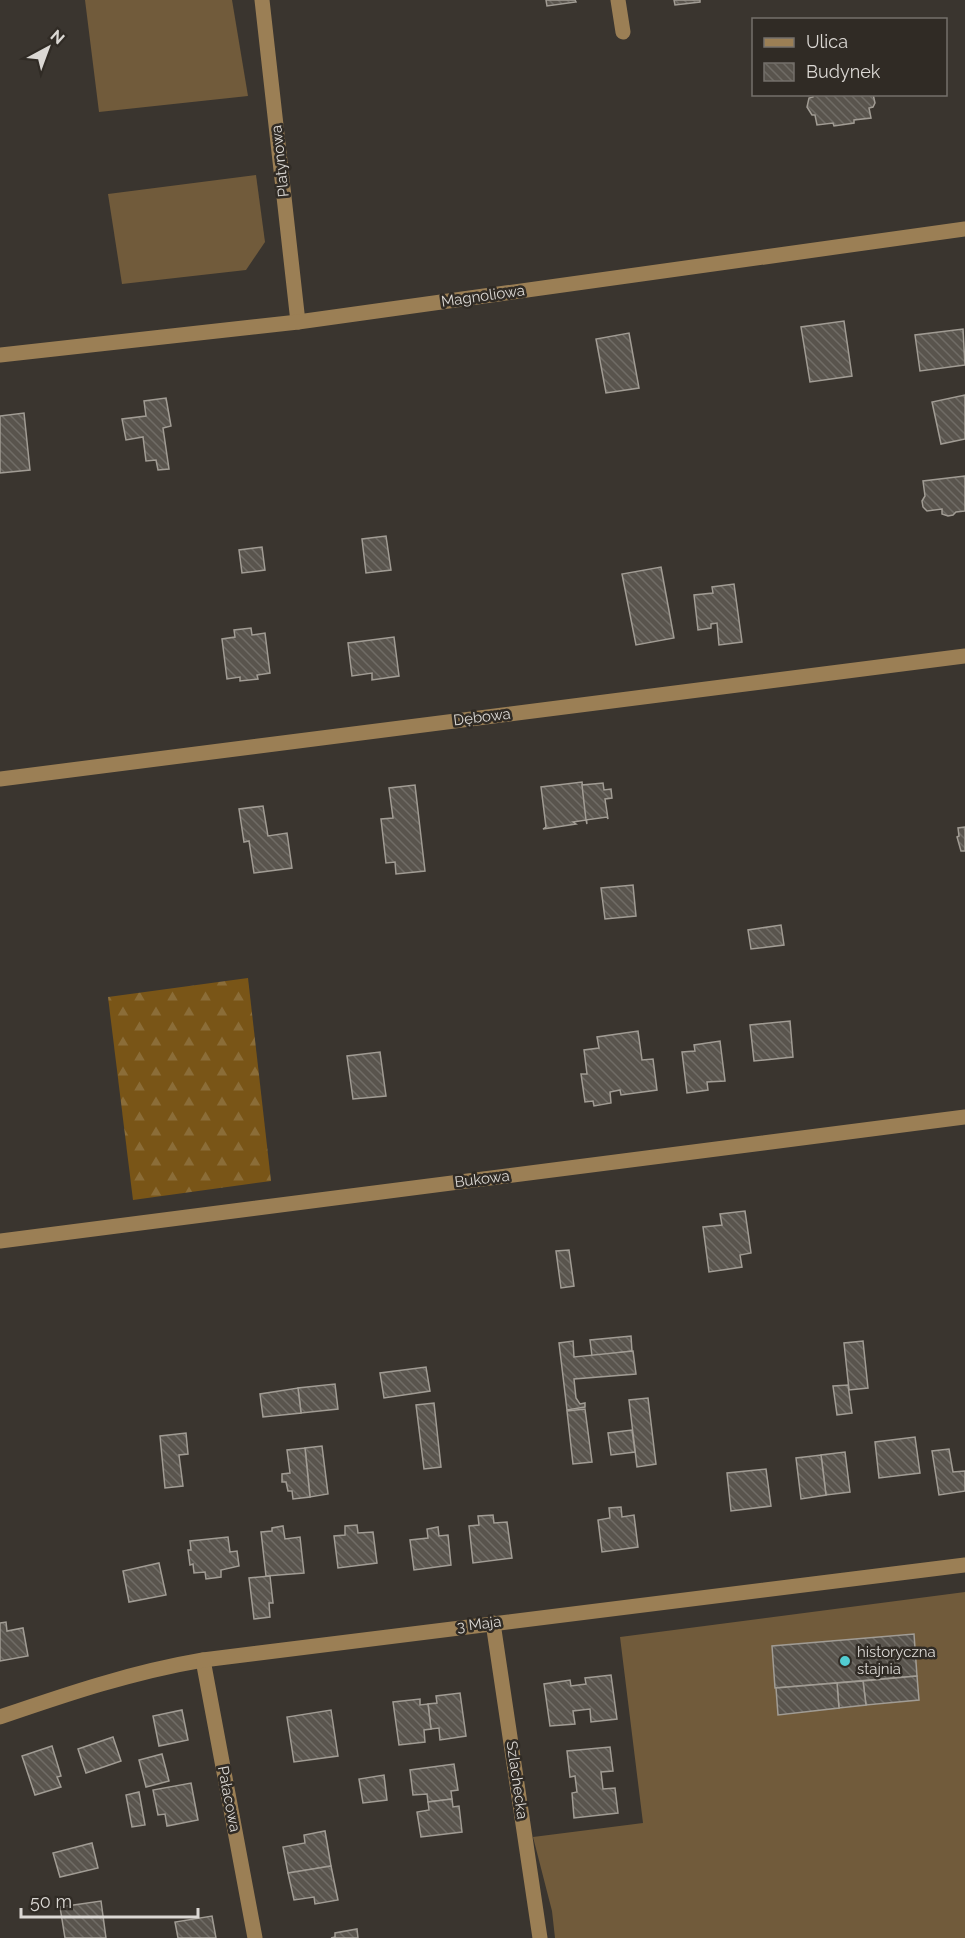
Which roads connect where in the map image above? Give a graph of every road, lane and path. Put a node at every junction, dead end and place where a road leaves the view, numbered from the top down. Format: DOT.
graph roads {
  1 [pos="262,0"];
  2 [pos="618,0"];
  3 [pos="623,32"];
  4 [pos="965,229"];
  5 [pos="298,322"];
  6 [pos="0,356"];
  7 [pos="965,656"];
  8 [pos="0,778"];
  9 [pos="965,1117"];
  10 [pos="0,1241"];
  11 [pos="965,1565"];
  12 [pos="493,1623"];
  13 [pos="202,1660"];
  14 [pos="0,1717"];
  15 [pos="255,1938"];
  16 [pos="540,1938"];
  1 -- 5 [label="street, Platynowa"];
  2 -- 3 [label="street"];
  4 -- 5 [label="street, Magnoliowa"];
  5 -- 6 [label="street, Magnoliowa"];
  7 -- 8 [label="street, Dębowa"];
  9 -- 10 [label="street, Bukowa"];
  11 -- 12 [label="street, 3 Maja"];
  12 -- 13 [label="street, 3 Maja"];
  12 -- 16 [label="street, Szlachecka"];
  13 -- 14 [label="street, 3 Maja"];
  13 -- 15 [label="street, Pałacowa"];
}
